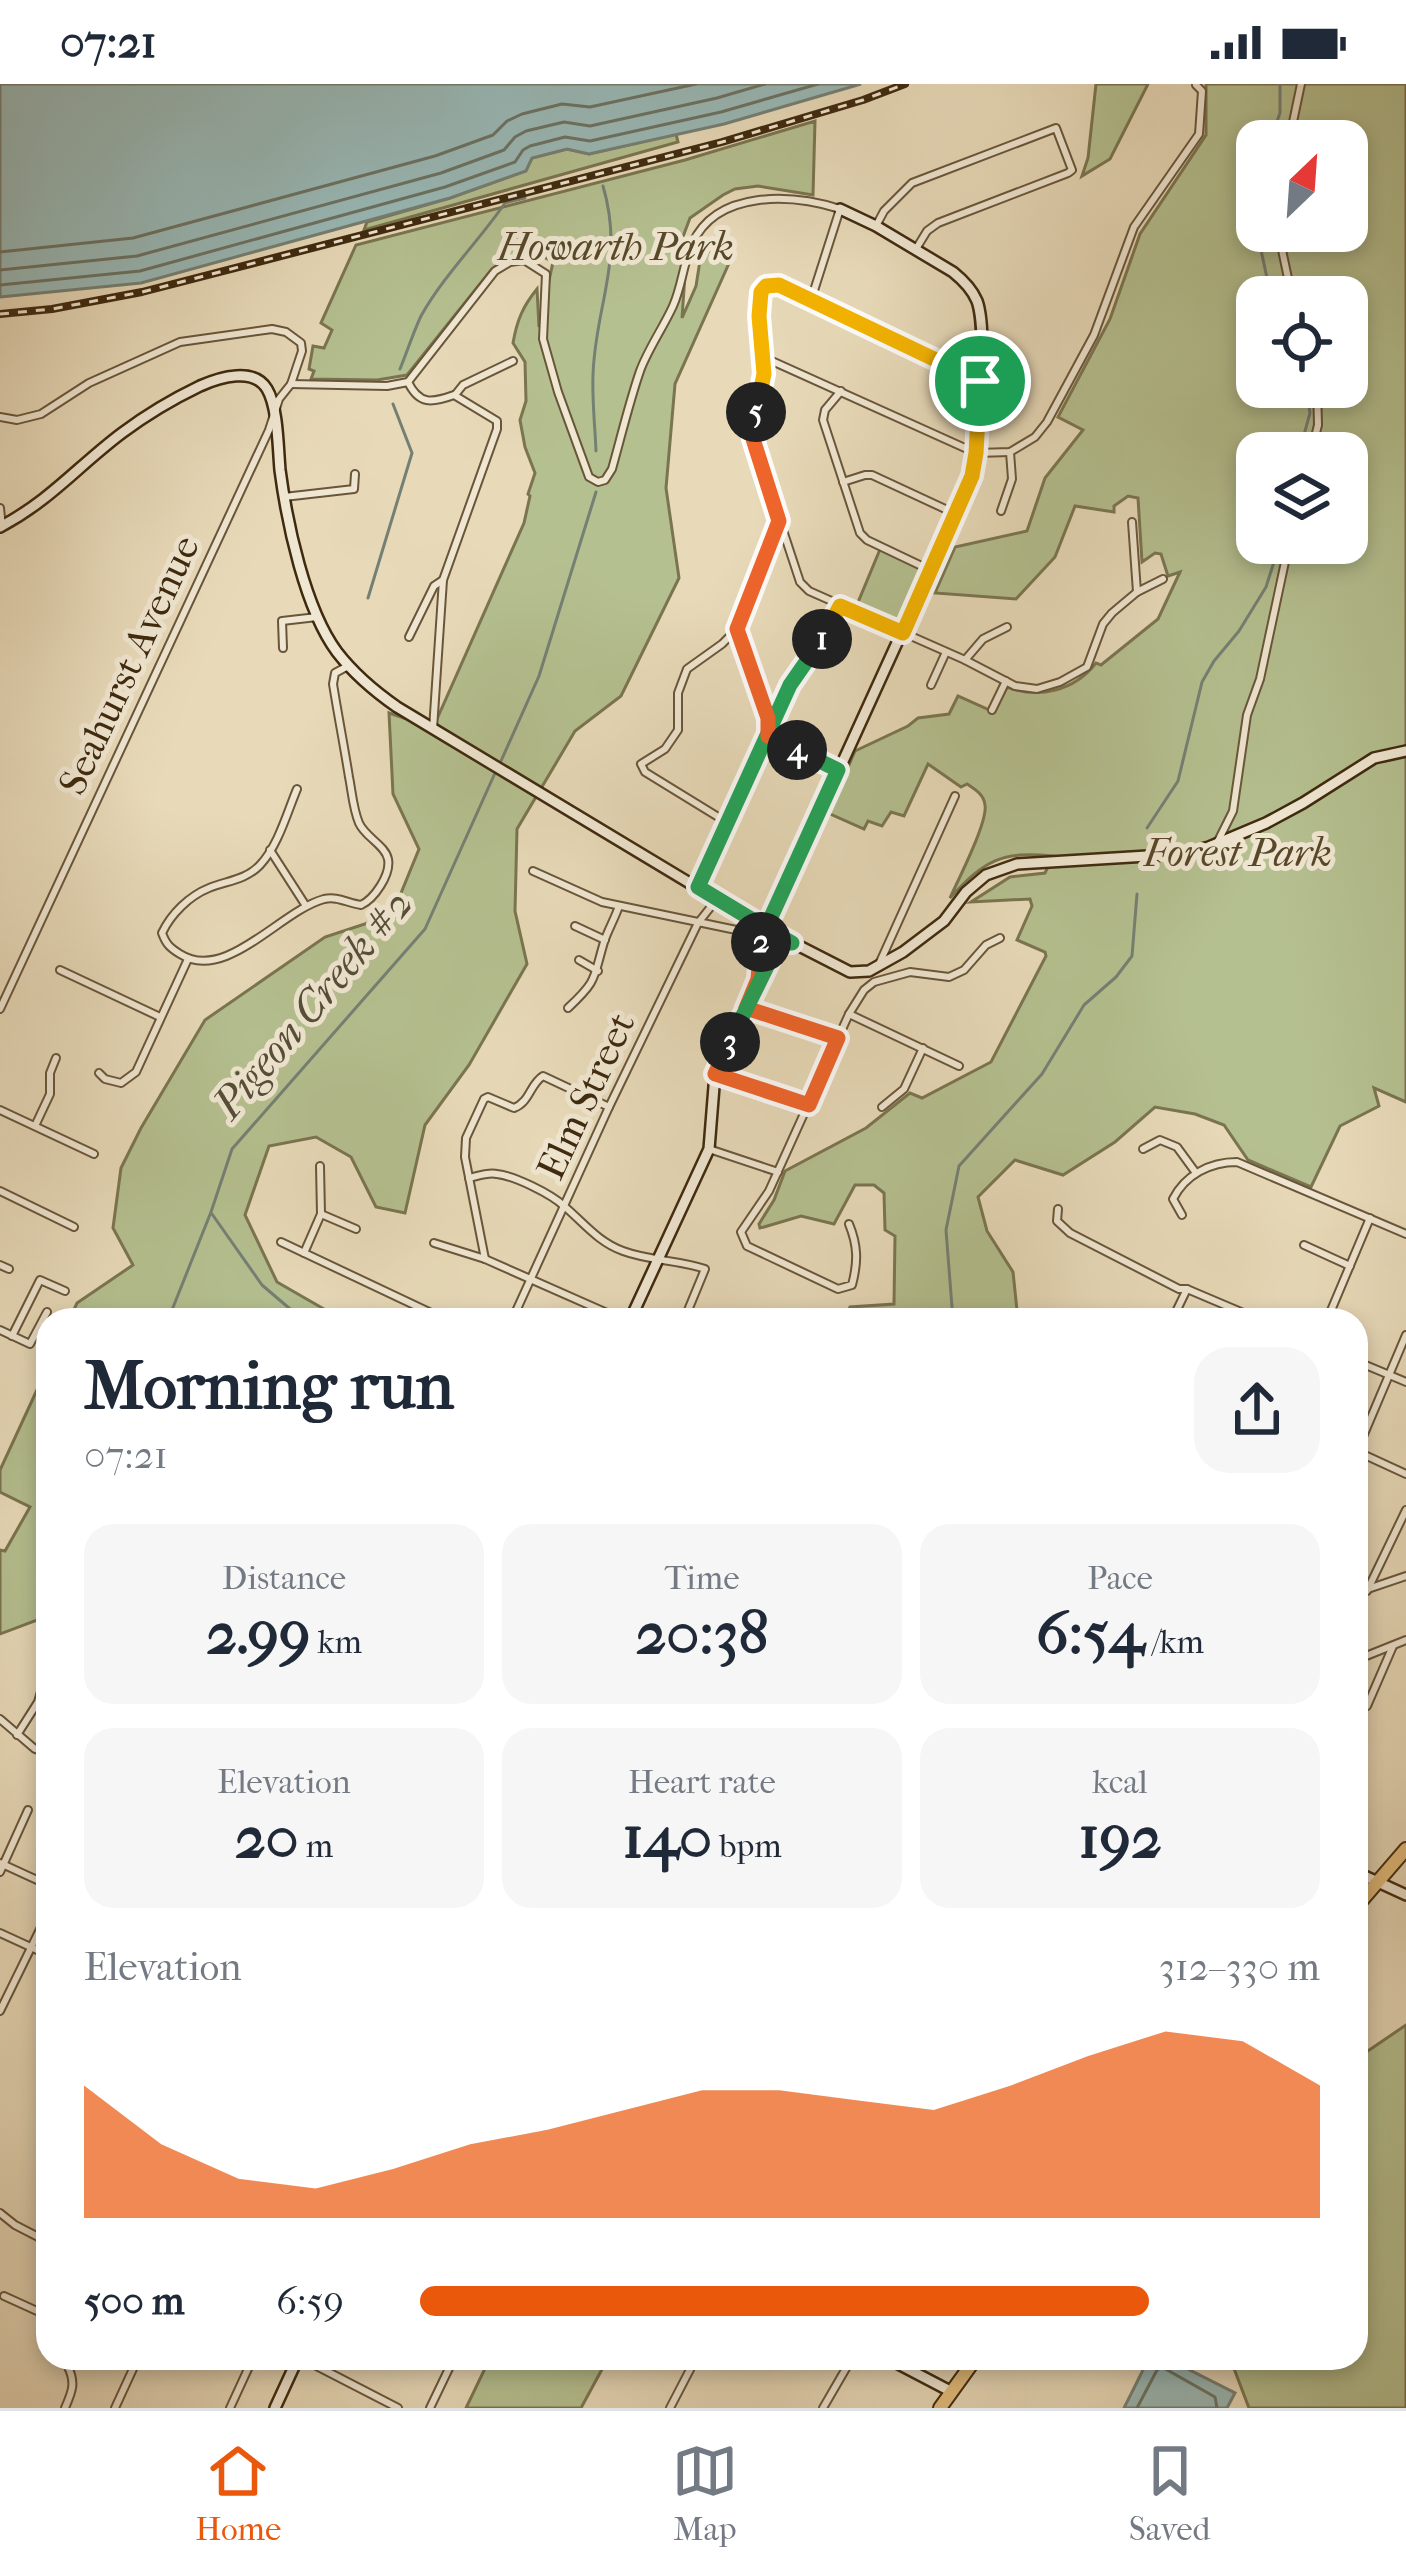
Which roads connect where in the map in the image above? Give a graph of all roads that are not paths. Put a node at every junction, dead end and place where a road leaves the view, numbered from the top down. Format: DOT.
graph roads {
  1 [pos="1301,84"];
  2 [pos="1196,85"];
  3 [pos="1293,120"];
  4 [pos="840,209"];
  5 [pos="876,226"];
  6 [pos="916,249"];
  7 [pos="812,300"];
  8 [pos="763,356"];
  9 [pos="513,361"];
  10 [pos="980,381"];
  11 [pos="408,382"];
  12 [pos="291,384"];
  13 [pos="842,391"];
  14 [pos="454,395"];
  15 [pos="274,415"];
  16 [pos="0,417"];
  17 [pos="1010,452"];
  18 [pos="976,453"];
  19 [pos="355,474"];
  20 [pos="843,482"];
  21 [pos="284,497"];
  22 [pos="0,508"];
  23 [pos="1001,511"];
  24 [pos="956,514"];
  25 [pos="779,521"];
  26 [pos="1132,522"];
  27 [pos="1,527"];
  28 [pos="1285,564"];
  29 [pos="930,570"];
  30 [pos="1163,579"];
  31 [pos="442,580"];
  32 [pos="1137,592"];
  33 [pos="840,606"];
  34 [pos="318,617"];
  35 [pos="1007,627"];
  36 [pos="737,629"];
  37 [pos="903,633"];
  38 [pos="409,637"];
  39 [pos="722,644"];
  40 [pos="283,648"];
  41 [pos="743,651"];
  42 [pos="946,652"];
  43 [pos="965,660"];
  44 [pos="348,666"];
  45 [pos="1006,681"];
  46 [pos="931,685"];
  47 [pos="992,710"];
  48 [pos="433,729"];
  49 [pos="768,736"];
  50 [pos="1406,751"];
  51 [pos="838,770"];
  52 [pos="297,789"];
  53 [pos="955,796"];
  54 [pos="728,823"];
  55 [pos="1216,845"];
  56 [pos="270,850"];
  57 [pos="533,871"];
  58 [pos="698,887"];
  59 [pos="717,899"];
  60 [pos="620,906"];
  61 [pos="306,907"];
  62 [pos="698,923"];
  63 [pos="575,926"];
  64 [pos="766,928"];
  65 [pos="741,931"];
  66 [pos="1000,938"];
  67 [pos="605,940"];
  68 [pos="792,943"];
  69 [pos="188,959"];
  70 [pos="579,960"];
  71 [pos="878,966"];
  72 [pos="60,970"];
  73 [pos="598,971"];
  74 [pos="757,984"];
  75 [pos="568,1008"];
  76 [pos="746,1008"];
  77 [pos="0,1009"];
  78 [pos="849,1014"];
  79 [pos="160,1017"];
  80 [pos="838,1038"];
  81 [pos="922,1048"];
  82 [pos="56,1058"];
  83 [pos="959,1066"];
  84 [pos="99,1073"];
  85 [pos="715,1074"];
  86 [pos="809,1105"];
  87 [pos="609,1107"];
  88 [pos="882,1107"];
  89 [pos="0,1110"];
  90 [pos="35,1126"];
  91 [pos="709,1149"];
  92 [pos="1143,1149"];
  93 [pos="94,1154"];
  94 [pos="320,1166"];
  95 [pos="778,1172"];
  96 [pos="1196,1173"];
  97 [pos="470,1178"];
  98 [pos="0,1191"];
  99 [pos="565,1206"];
  100 [pos="1058,1209"];
  101 [pos="321,1214"];
  102 [pos="1182,1215"];
  103 [pos="1370,1218"];
  104 [pos="849,1224"];
  105 [pos="74,1227"];
  106 [pos="356,1229"];
  107 [pos="1406,1234"];
  108 [pos="281,1242"];
  109 [pos="434,1243"];
  110 [pos="1304,1245"];
  111 [pos="304,1253"];
  112 [pos="485,1258"];
  113 [pos="659,1258"];
  114 [pos="1350,1266"];
  115 [pos="531,1279"];
  116 [pos="1187,1289"];
  117 [pos="65,1291"];
  118 [pos="421,1308"];
  119 [pos="518,1308"];
  120 [pos="598,1308"];
  121 [pos="632,1308"];
  122 [pos="689,1308"];
  123 [pos="1178,1308"];
  124 [pos="1232,1308"];
  125 [pos="1332,1308"];
  126 [pos="0,1330"];
  127 [pos="36,1333"];
  128 [pos="1406,1335"];
  129 [pos="12,1336"];
  130 [pos="1368,1366"];
  131 [pos="1389,1375"];
  132 [pos="1406,1382"];
  133 [pos="1368,1424"];
  134 [pos="1368,1457"];
  135 [pos="1406,1474"];
  136 [pos="1406,1510"];
  137 [pos="1406,1576"];
  138 [pos="1368,1590"];
  139 [pos="1368,1592"];
  140 [pos="1406,1640"];
  141 [pos="1393,1646"];
  142 [pos="1368,1655"];
  143 [pos="1368,1704"];
  144 [pos="36,1705"];
  145 [pos="0,1719"];
  146 [pos="17,1735"];
  147 [pos="36,1749"];
  148 [pos="28,1810"];
  149 [pos="1406,1850"];
  150 [pos="1,1866"];
  151 [pos="1368,1877"];
  152 [pos="36,1880"];
  153 [pos="1378,1882"];
  154 [pos="1368,1893"];
  155 [pos="1406,1895"];
  156 [pos="0,1934"];
  157 [pos="36,1937"];
  158 [pos="31,1947"];
  159 [pos="36,1949"];
  160 [pos="0,2012"];
  161 [pos="0,2213"];
  162 [pos="36,2236"];
  163 [pos="4,2296"];
  164 [pos="36,2311"];
  165 [pos="70,2370"];
  166 [pos="133,2370"];
  167 [pos="247,2370"];
  168 [pos="294,2370"];
  169 [pos="324,2370"];
  170 [pos="449,2370"];
  171 [pos="690,2370"];
  172 [pos="845,2370"];
  173 [pos="910,2370"];
  174 [pos="968,2370"];
  175 [pos="952,2392"];
  176 [pos="65,2408"];
  177 [pos="116,2408"];
  178 [pos="230,2408"];
  179 [pos="275,2408"];
  180 [pos="398,2408"];
  181 [pos="430,2408"];
  182 [pos="670,2408"];
  183 [pos="823,2408"];
  184 [pos="940,2408"];
  1 -- 3 [label="street"];
  2 -- 17 [label="street"];
  4 -- 5 [label="main road"];
  4 -- 7 [label="street"];
  4 -- 11 [label="street"];
  5 -- 6 [label="main road"];
  5 -- 6 [label="street"];
  6 -- 10 [label="main road"];
  7 -- 8 [label="street"];
  7 -- 10 [label="street"];
  8 -- 13 [label="street"];
  8 -- 25 [label="street"];
  9 -- 14 [label="street"];
  10 -- 18 [label="main road"];
  11 -- 12 [label="street"];
  11 -- 14 [label="street"];
  12 -- 15 [label="street, Seahurst Avenue"];
  12 -- 16 [label="street, Seahurst Avenue"];
  13 -- 18 [label="street"];
  13 -- 20 [label="street"];
  14 -- 31 [label="street"];
  15 -- 21 [label="main road"];
  15 -- 27 [label="main road"];
  15 -- 77 [label="street, Seahurst Avenue"];
  17 -- 18 [label="street"];
  17 -- 23 [label="street"];
  18 -- 24 [label="main road"];
  19 -- 21 [label="street"];
  20 -- 24 [label="street"];
  20 -- 29 [label="street"];
  21 -- 34 [label="main road"];
  22 -- 27 [label="street"];
  24 -- 29 [label="main road"];
  25 -- 33 [label="street"];
  25 -- 36 [label="street"];
  26 -- 32 [label="street"];
  28 -- 55 [label="street"];
  29 -- 37 [label="main road"];
  30 -- 32 [label="street"];
  31 -- 38 [label="street"];
  31 -- 48 [label="street"];
  32 -- 45 [label="street"];
  33 -- 37 [label="street"];
  33 -- 49 [label="street"];
  34 -- 40 [label="street"];
  34 -- 44 [label="main road"];
  35 -- 43 [label="street"];
  36 -- 39 [label="street"];
  36 -- 41 [label="street"];
  37 -- 42 [label="street"];
  37 -- 51 [label="main road"];
  39 -- 41 [label="street"];
  39 -- 54 [label="street"];
  41 -- 49 [label="street"];
  42 -- 43 [label="street"];
  42 -- 46 [label="street"];
  43 -- 45 [label="street"];
  44 -- 48 [label="main road"];
  44 -- 61 [label="street"];
  45 -- 47 [label="street"];
  48 -- 58 [label="main road"];
  49 -- 51 [label="street"];
  49 -- 54 [label="street"];
  50 -- 55 [label="main road"];
  51 -- 64 [label="main road"];
  52 -- 56 [label="street"];
  53 -- 71 [label="street"];
  54 -- 58 [label="street"];
  55 -- 71 [label="main road"];
  56 -- 61 [label="street"];
  56 -- 69 [label="street"];
  57 -- 60 [label="street"];
  58 -- 59 [label="main road"];
  59 -- 62 [label="street, Elm Street"];
  59 -- 64 [label="main road"];
  60 -- 62 [label="street"];
  60 -- 67 [label="street"];
  61 -- 69 [label="street"];
  62 -- 65 [label="street"];
  62 -- 87 [label="street, Elm Street"];
  63 -- 67 [label="street"];
  64 -- 68 [label="main road"];
  64 -- 74 [label="main road"];
  66 -- 78 [label="street"];
  67 -- 73 [label="street"];
  68 -- 71 [label="main road"];
  68 -- 74 [label="main road"];
  69 -- 79 [label="street"];
  70 -- 73 [label="street"];
  72 -- 79 [label="street"];
  73 -- 75 [label="street"];
  74 -- 76 [label="main road"];
  76 -- 80 [label="street"];
  76 -- 85 [label="main road"];
  78 -- 80 [label="street"];
  78 -- 81 [label="street"];
  79 -- 84 [label="street"];
  80 -- 86 [label="street"];
  81 -- 83 [label="street"];
  81 -- 88 [label="street"];
  82 -- 90 [label="street"];
  85 -- 86 [label="street"];
  85 -- 91 [label="main road"];
  86 -- 95 [label="street"];
  87 -- 97 [label="street"];
  87 -- 99 [label="street, Elm Street"];
  89 -- 90 [label="street"];
  90 -- 93 [label="street"];
  91 -- 95 [label="street"];
  91 -- 113 [label="main road"];
  92 -- 96 [label="street"];
  94 -- 101 [label="street"];
  95 -- 104 [label="street"];
  96 -- 102 [label="street"];
  96 -- 103 [label="street"];
  97 -- 99 [label="street"];
  97 -- 112 [label="street"];
  98 -- 105 [label="street"];
  99 -- 113 [label="street"];
  99 -- 115 [label="street, Elm Street"];
  100 -- 116 [label="street"];
  101 -- 106 [label="street"];
  101 -- 111 [label="street"];
  103 -- 107 [label="street"];
  103 -- 114 [label="street"];
  108 -- 111 [label="street"];
  109 -- 112 [label="street"];
  110 -- 114 [label="street"];
  111 -- 118 [label="street"];
  112 -- 115 [label="street"];
  113 -- 121 [label="main road"];
  113 -- 122 [label="street"];
  114 -- 125 [label="street"];
  115 -- 119 [label="street, Elm Street"];
  115 -- 120 [label="street"];
  116 -- 123 [label="street"];
  116 -- 124 [label="street"];
  117 -- 129 [label="street"];
  126 -- 129 [label="street"];
  127 -- 129 [label="street"];
  128 -- 131 [label="street"];
  130 -- 131 [label="street"];
  131 -- 132 [label="street"];
  131 -- 133 [label="street"];
  134 -- 135 [label="street"];
  136 -- 138 [label="street"];
  137 -- 139 [label="street"];
  140 -- 141 [label="street"];
  141 -- 142 [label="street"];
  141 -- 143 [label="street"];
  144 -- 146 [label="street"];
  145 -- 146 [label="street"];
  146 -- 147 [label="street"];
  148 -- 150 [label="street"];
  149 -- 153 [label="main road"];
  150 -- 152 [label="street"];
  151 -- 153 [label="main road"];
  153 -- 154 [label="main road"];
  153 -- 155 [label="main road"];
  156 -- 158 [label="street"];
  157 -- 158 [label="street"];
  158 -- 159 [label="street"];
  158 -- 160 [label="street"];
  161 -- 162 [label="street"];
  163 -- 164 [label="street"];
  165 -- 176 [label="street"];
  166 -- 177 [label="street"];
  167 -- 178 [label="street"];
  168 -- 179 [label="main road"];
  169 -- 180 [label="street"];
  170 -- 181 [label="street"];
  171 -- 182 [label="street"];
  172 -- 183 [label="street"];
  173 -- 175 [label="main road"];
  174 -- 175 [label="main road"];
  175 -- 184 [label="main road"];
}
